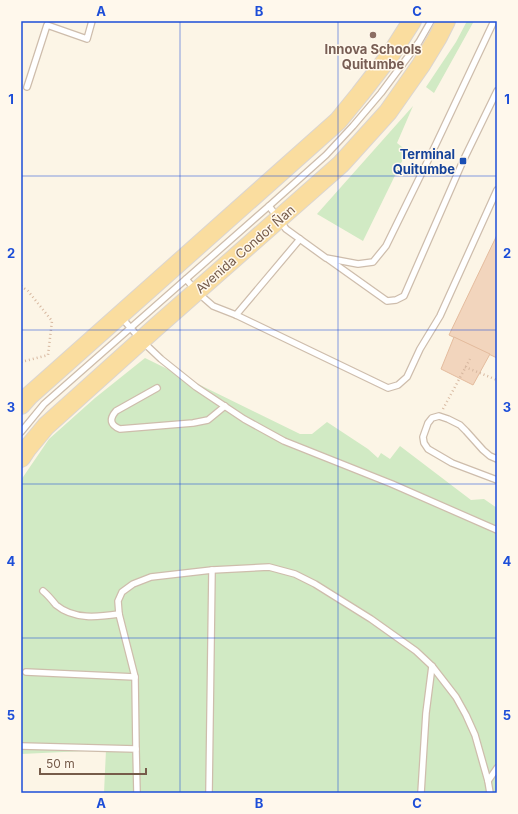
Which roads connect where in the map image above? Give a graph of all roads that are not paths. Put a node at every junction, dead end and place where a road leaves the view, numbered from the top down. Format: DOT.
graph roads {
  1 [pos="92,21"];
  2 [pos="412,21"];
  3 [pos="431,21"];
  4 [pos="446,21"];
  5 [pos="494,21"];
  6 [pos="27,87"];
  7 [pos="497,91"];
  8 [pos="497,190"];
  9 [pos="274,213"];
  10 [pos="300,239"];
  11 [pos="326,258"];
  12 [pos="191,286"];
  13 [pos="236,315"];
  14 [pos="131,328"];
  15 [pos="157,388"];
  16 [pos="21,404"];
  17 [pos="225,406"];
  18 [pos="21,432"];
  19 [pos="21,458"];
  20 [pos="497,460"];
  21 [pos="497,480"];
  22 [pos="497,530"];
  23 [pos="212,570"];
  24 [pos="43,591"];
  25 [pos="119,614"];
  26 [pos="432,666"];
  27 [pos="26,672"];
  28 [pos="134,676"];
  29 [pos="21,746"];
  30 [pos="136,749"];
  31 [pos="497,768"];
  32 [pos="488,781"];
  33 [pos="137,793"];
  34 [pos="210,793"];
  35 [pos="421,793"];
  36 [pos="490,793"];
  1 -- 6 [label="lane"];
  2 -- 14 [label="main road, Avenida Condor Ñan"];
  3 -- 9 [label="lane"];
  4 -- 9 [label="main road, Avenida Condor Ñan"];
  5 -- 11 [label="lane"];
  7 -- 11 [label="lane"];
  8 -- 13 [label="lane"];
  9 -- 10 [label="lane"];
  9 -- 12 [label="main road, Avenida Condor Ñan"];
  10 -- 11 [label="lane"];
  10 -- 13 [label="lane"];
  12 -- 13 [label="lane"];
  12 -- 14 [label="main road, Avenida Condor Ñan"];
  14 -- 16 [label="main road, Avenida Condor Ñan"];
  14 -- 17 [label="lane"];
  14 -- 18 [label="lane"];
  14 -- 19 [label="main road, Avenida Condor Ñan"];
  15 -- 17 [label="lane"];
  17 -- 22 [label="lane"];
  20 -- 21 [label="lane"];
  23 -- 25 [label="lane"];
  23 -- 26 [label="lane"];
  23 -- 34 [label="lane"];
  24 -- 25 [label="lane"];
  25 -- 28 [label="lane"];
  26 -- 32 [label="lane"];
  26 -- 35 [label="lane"];
  27 -- 28 [label="lane"];
  28 -- 30 [label="lane"];
  29 -- 30 [label="lane"];
  30 -- 33 [label="lane"];
  31 -- 32 [label="lane"];
  32 -- 36 [label="lane"];
}
